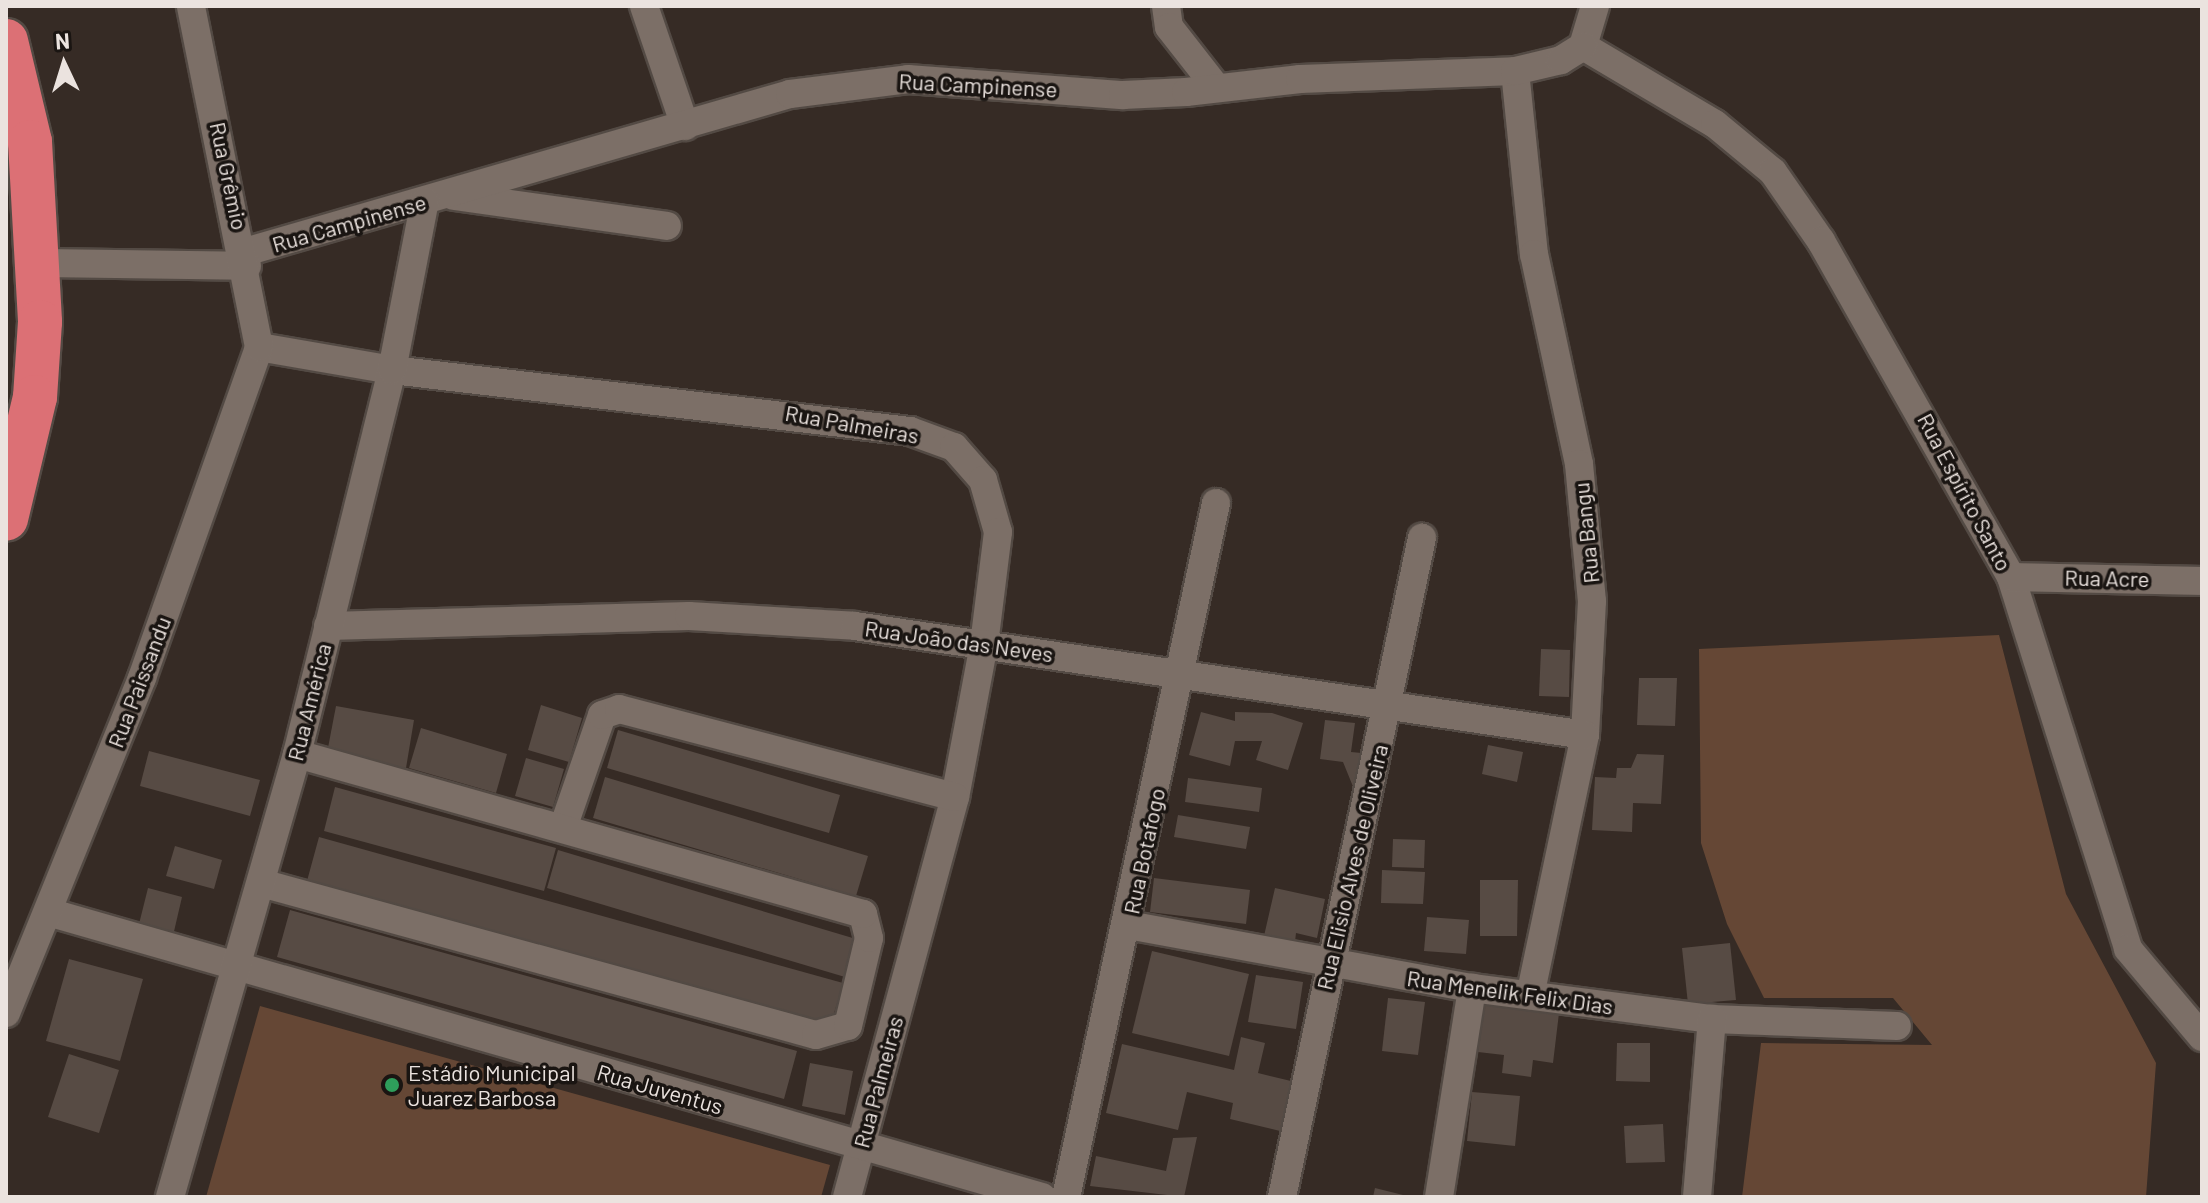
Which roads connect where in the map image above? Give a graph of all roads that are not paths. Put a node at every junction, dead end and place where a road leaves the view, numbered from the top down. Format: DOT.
graph roads {
  1 [pos="191,6"];
  2 [pos="644,6"];
  3 [pos="1166,6"];
  4 [pos="1595,6"];
  5 [pos="6,41"];
  6 [pos="1583,46"];
  7 [pos="1515,71"];
  8 [pos="1216,87"];
  9 [pos="685,126"];
  10 [pos="435,198"];
  11 [pos="667,226"];
  12 [pos="246,259"];
  13 [pos="39,263"];
  14 [pos="259,347"];
  15 [pos="392,370"];
  16 [pos="1216,503"];
  17 [pos="6,519"];
  18 [pos="1422,538"];
  19 [pos="2011,577"];
  20 [pos="2202,581"];
  21 [pos="328,626"];
  22 [pos="984,644"];
  23 [pos="1183,674"];
  24 [pos="1389,710"];
  25 [pos="1585,735"];
  26 [pos="297,754"];
  27 [pos="955,797"];
  28 [pos="564,825"];
  29 [pos="261,883"];
  30 [pos="48,912"];
  31 [pos="1128,925"];
  32 [pos="1327,964"];
  33 [pos="235,971"];
  34 [pos="1472,988"];
  35 [pos="1530,995"];
  36 [pos="6,1013"];
  37 [pos="1712,1019"];
  38 [pos="1897,1026"];
  39 [pos="2202,1037"];
  40 [pos="862,1145"];
  41 [pos="170,1197"];
  42 [pos="847,1197"];
  43 [pos="1042,1197"];
  44 [pos="1066,1197"];
  45 [pos="1282,1197"];
  46 [pos="1439,1197"];
  47 [pos="1697,1197"];
  1 -- 12 [label="street, Rua Grêmio"];
  2 -- 9 [label="street"];
  3 -- 8 [label="street"];
  4 -- 6 [label="street"];
  5 -- 13 [label="highway"];
  6 -- 7 [label="street, Rua Campinense"];
  6 -- 19 [label="street, Rua Espírito Santo"];
  7 -- 8 [label="street, Rua Campinense"];
  7 -- 25 [label="street, Rua Bangu"];
  8 -- 9 [label="street, Rua Campinense"];
  9 -- 10 [label="street, Rua Campinense"];
  10 -- 11 [label="street"];
  10 -- 12 [label="street, Rua Campinense"];
  10 -- 15 [label="street, Rua América"];
  12 -- 13 [label="street, Rua Campinense"];
  12 -- 14 [label="street, Rua Grêmio"];
  13 -- 17 [label="highway"];
  14 -- 15 [label="street, Rua Palmeiras"];
  14 -- 30 [label="street, Rua Paissandu"];
  15 -- 21 [label="street, Rua América"];
  15 -- 22 [label="street, Rua Palmeiras"];
  16 -- 23 [label="street, Rua Botafogo"];
  18 -- 24 [label="street, Rua Elisio Alves de Oliveira"];
  19 -- 20 [label="street, Rua Acre"];
  19 -- 39 [label="street, Rua Espírito Santo"];
  21 -- 22 [label="street, Rua João das Neves"];
  21 -- 26 [label="street, Rua América"];
  22 -- 23 [label="street, Rua João das Neves"];
  22 -- 27 [label="street, Rua Palmeiras"];
  23 -- 24 [label="street, Rua João das Neves"];
  23 -- 31 [label="street, Rua Botafogo"];
  24 -- 25 [label="street, Rua João das Neves"];
  24 -- 32 [label="street, Rua Elisio Alves de Oliveira"];
  25 -- 35 [label="street, Rua Bangu"];
  26 -- 28 [label="street"];
  26 -- 29 [label="street, Rua América"];
  27 -- 28 [label="street"];
  27 -- 40 [label="street, Rua Palmeiras"];
  28 -- 29 [label="street"];
  29 -- 33 [label="street, Rua América"];
  30 -- 33 [label="street, Rua Juventus"];
  30 -- 36 [label="street, Rua Paissandu"];
  31 -- 32 [label="street, Rua Menelik Felix Dias"];
  31 -- 44 [label="street, Rua Botafogo"];
  32 -- 34 [label="street, Rua Menelik Felix Dias"];
  32 -- 45 [label="street, Rua Elisio Alves de Oliveira"];
  33 -- 40 [label="street, Rua Juventus"];
  33 -- 41 [label="street, Rua América"];
  34 -- 35 [label="street, Rua Menelik Felix Dias"];
  34 -- 46 [label="street"];
  35 -- 37 [label="street, Rua Menelik Felix Dias"];
  37 -- 38 [label="street, Rua Menelik Felix Dias"];
  37 -- 47 [label="street"];
  40 -- 42 [label="street, Rua Palmeiras"];
  40 -- 43 [label="street, Rua Juventus"];
}
